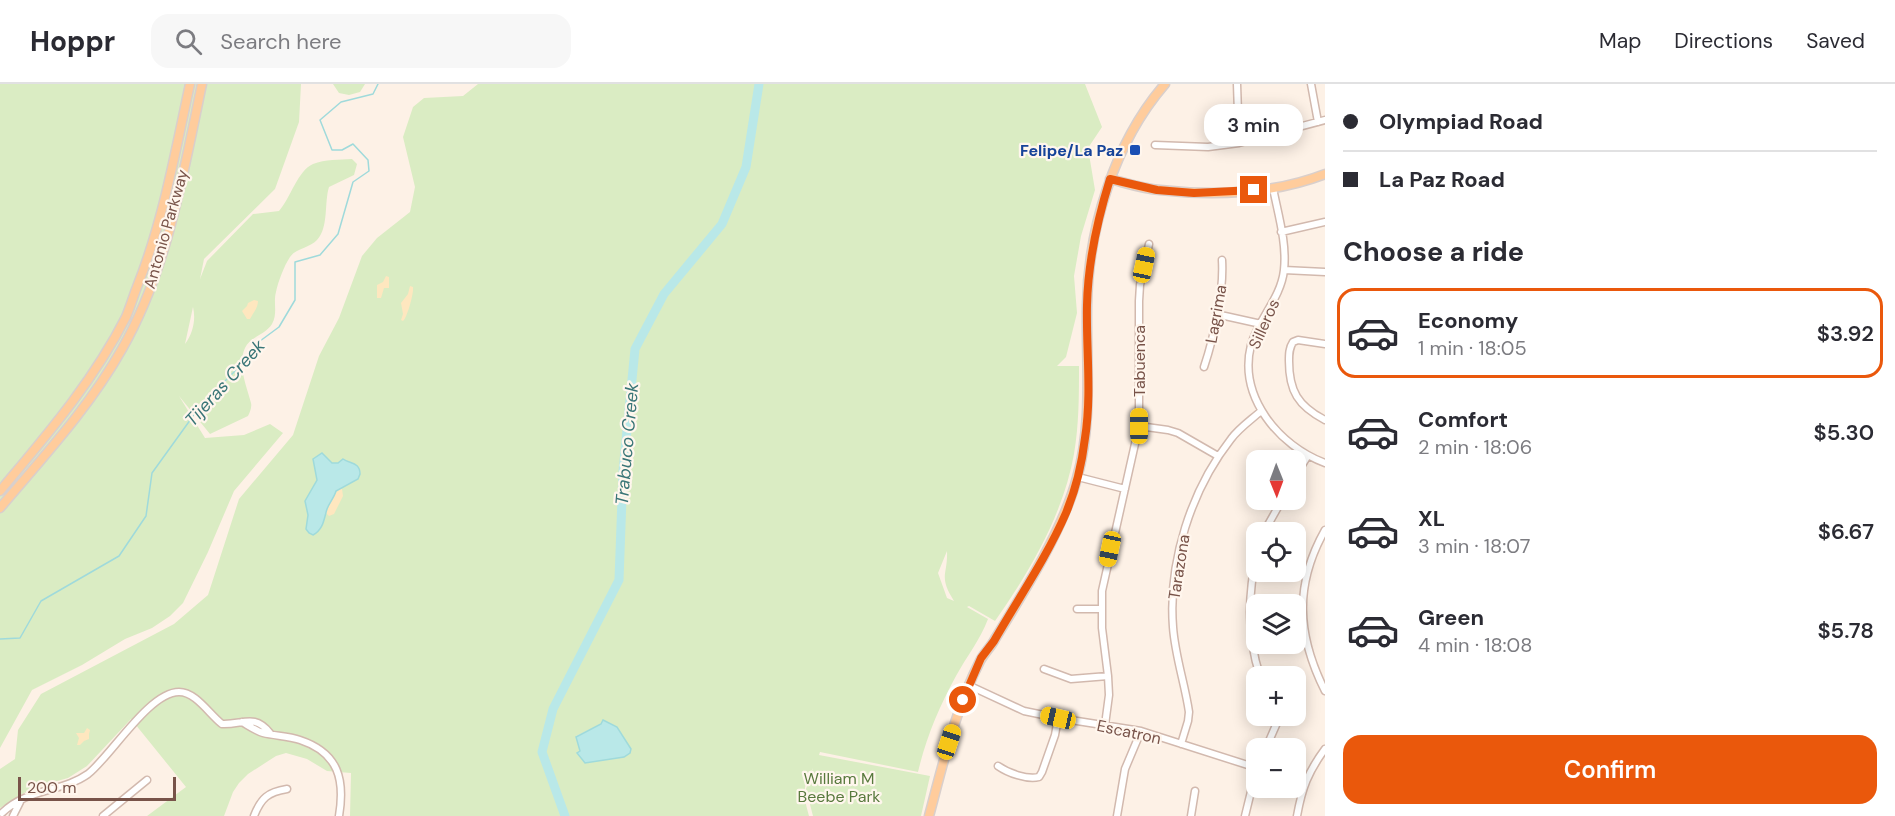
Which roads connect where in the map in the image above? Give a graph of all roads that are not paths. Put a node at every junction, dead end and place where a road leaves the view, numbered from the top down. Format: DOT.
graph roads {
  1 [pos="190,84"];
  2 [pos="202,84"];
  3 [pos="1166,84"];
  4 [pos="1237,84"];
  5 [pos="1311,84"];
  6 [pos="1322,121"];
  7 [pos="1239,143"];
  8 [pos="1155,145"];
  9 [pos="1325,174"];
  10 [pos="1110,179"];
  11 [pos="1273,188"];
  12 [pos="1325,222"];
  13 [pos="1281,232"];
  14 [pos="1149,244"];
  15 [pos="1222,260"];
  16 [pos="1284,270"];
  17 [pos="1325,272"];
  18 [pos="1216,314"];
  19 [pos="1261,324"];
  20 [pos="1325,344"];
  21 [pos="1204,367"];
  22 [pos="1261,411"];
  23 [pos="1325,420"];
  24 [pos="1139,426"];
  25 [pos="1218,456"];
  26 [pos="1307,457"];
  27 [pos="1325,463"];
  28 [pos="1078,477"];
  29 [pos="1125,489"];
  30 [pos="0,491"];
  31 [pos="0,508"];
  32 [pos="1325,530"];
  33 [pos="1253,582"];
  34 [pos="1077,609"];
  35 [pos="1101,609"];
  36 [pos="1256,666"];
  37 [pos="1044,669"];
  38 [pos="1108,676"];
  39 [pos="968,685"];
  40 [pos="1325,691"];
  41 [pos="1058,718"];
  42 [pos="1105,725"];
  43 [pos="1141,731"];
  44 [pos="1181,744"];
  45 [pos="1325,749"];
  46 [pos="1246,764"];
  47 [pos="998,766"];
  48 [pos="147,780"];
  49 [pos="287,789"];
  50 [pos="1195,791"];
  51 [pos="1249,798"];
  52 [pos="20,802"];
  53 [pos="6,815"];
  54 [pos="103,816"];
  55 [pos="254,816"];
  56 [pos="339,816"];
  57 [pos="929,816"];
  58 [pos="1117,816"];
  59 [pos="1191,816"];
  60 [pos="1245,816"];
  61 [pos="1297,816"];
  1 -- 30 [label="main road, Antonio Parkway"];
  2 -- 31 [label="main road, Antonio Parkway"];
  3 -- 10 [label="main road"];
  4 -- 7 [label="street"];
  5 -- 6 [label="street"];
  6 -- 7 [label="street"];
  7 -- 8 [label="street"];
  9 -- 11 [label="main road"];
  10 -- 11 [label="main road"];
  10 -- 28 [label="main road"];
  11 -- 13 [label="street, Silleros"];
  12 -- 13 [label="street"];
  13 -- 16 [label="street, Silleros"];
  14 -- 24 [label="street, Tabuenca"];
  15 -- 18 [label="street, Lagrima"];
  16 -- 17 [label="street"];
  16 -- 19 [label="street, Silleros"];
  18 -- 19 [label="street"];
  18 -- 21 [label="street, Lagrima"];
  19 -- 22 [label="street, Silleros"];
  20 -- 23 [label="street"];
  22 -- 25 [label="street, Tarazona"];
  22 -- 26 [label="street, Silleros"];
  24 -- 25 [label="street"];
  24 -- 29 [label="street, Tabuenca"];
  25 -- 44 [label="street, Tarazona"];
  26 -- 27 [label="street, Silleros"];
  28 -- 29 [label="street"];
  28 -- 39 [label="main road"];
  29 -- 35 [label="street, Tabuenca"];
  32 -- 40 [label="street"];
  33 -- 36 [label="street"];
  34 -- 35 [label="street"];
  35 -- 38 [label="street, Tabuenca"];
  37 -- 38 [label="street"];
  38 -- 42 [label="street, Tabuenca"];
  39 -- 41 [label="street, Escatron"];
  39 -- 57 [label="main road"];
  41 -- 42 [label="street, Escatron"];
  41 -- 47 [label="street"];
  42 -- 43 [label="street, Escatron"];
  43 -- 44 [label="street, Escatron"];
  43 -- 58 [label="street"];
  44 -- 46 [label="street, Escatron"];
  45 -- 61 [label="street"];
  48 -- 54 [label="street"];
  49 -- 55 [label="street"];
  50 -- 59 [label="street"];
  51 -- 60 [label="street"];
  52 -- 53 [label="street"];
  52 -- 53 [label="street"];
  52 -- 56 [label="street"];
}
